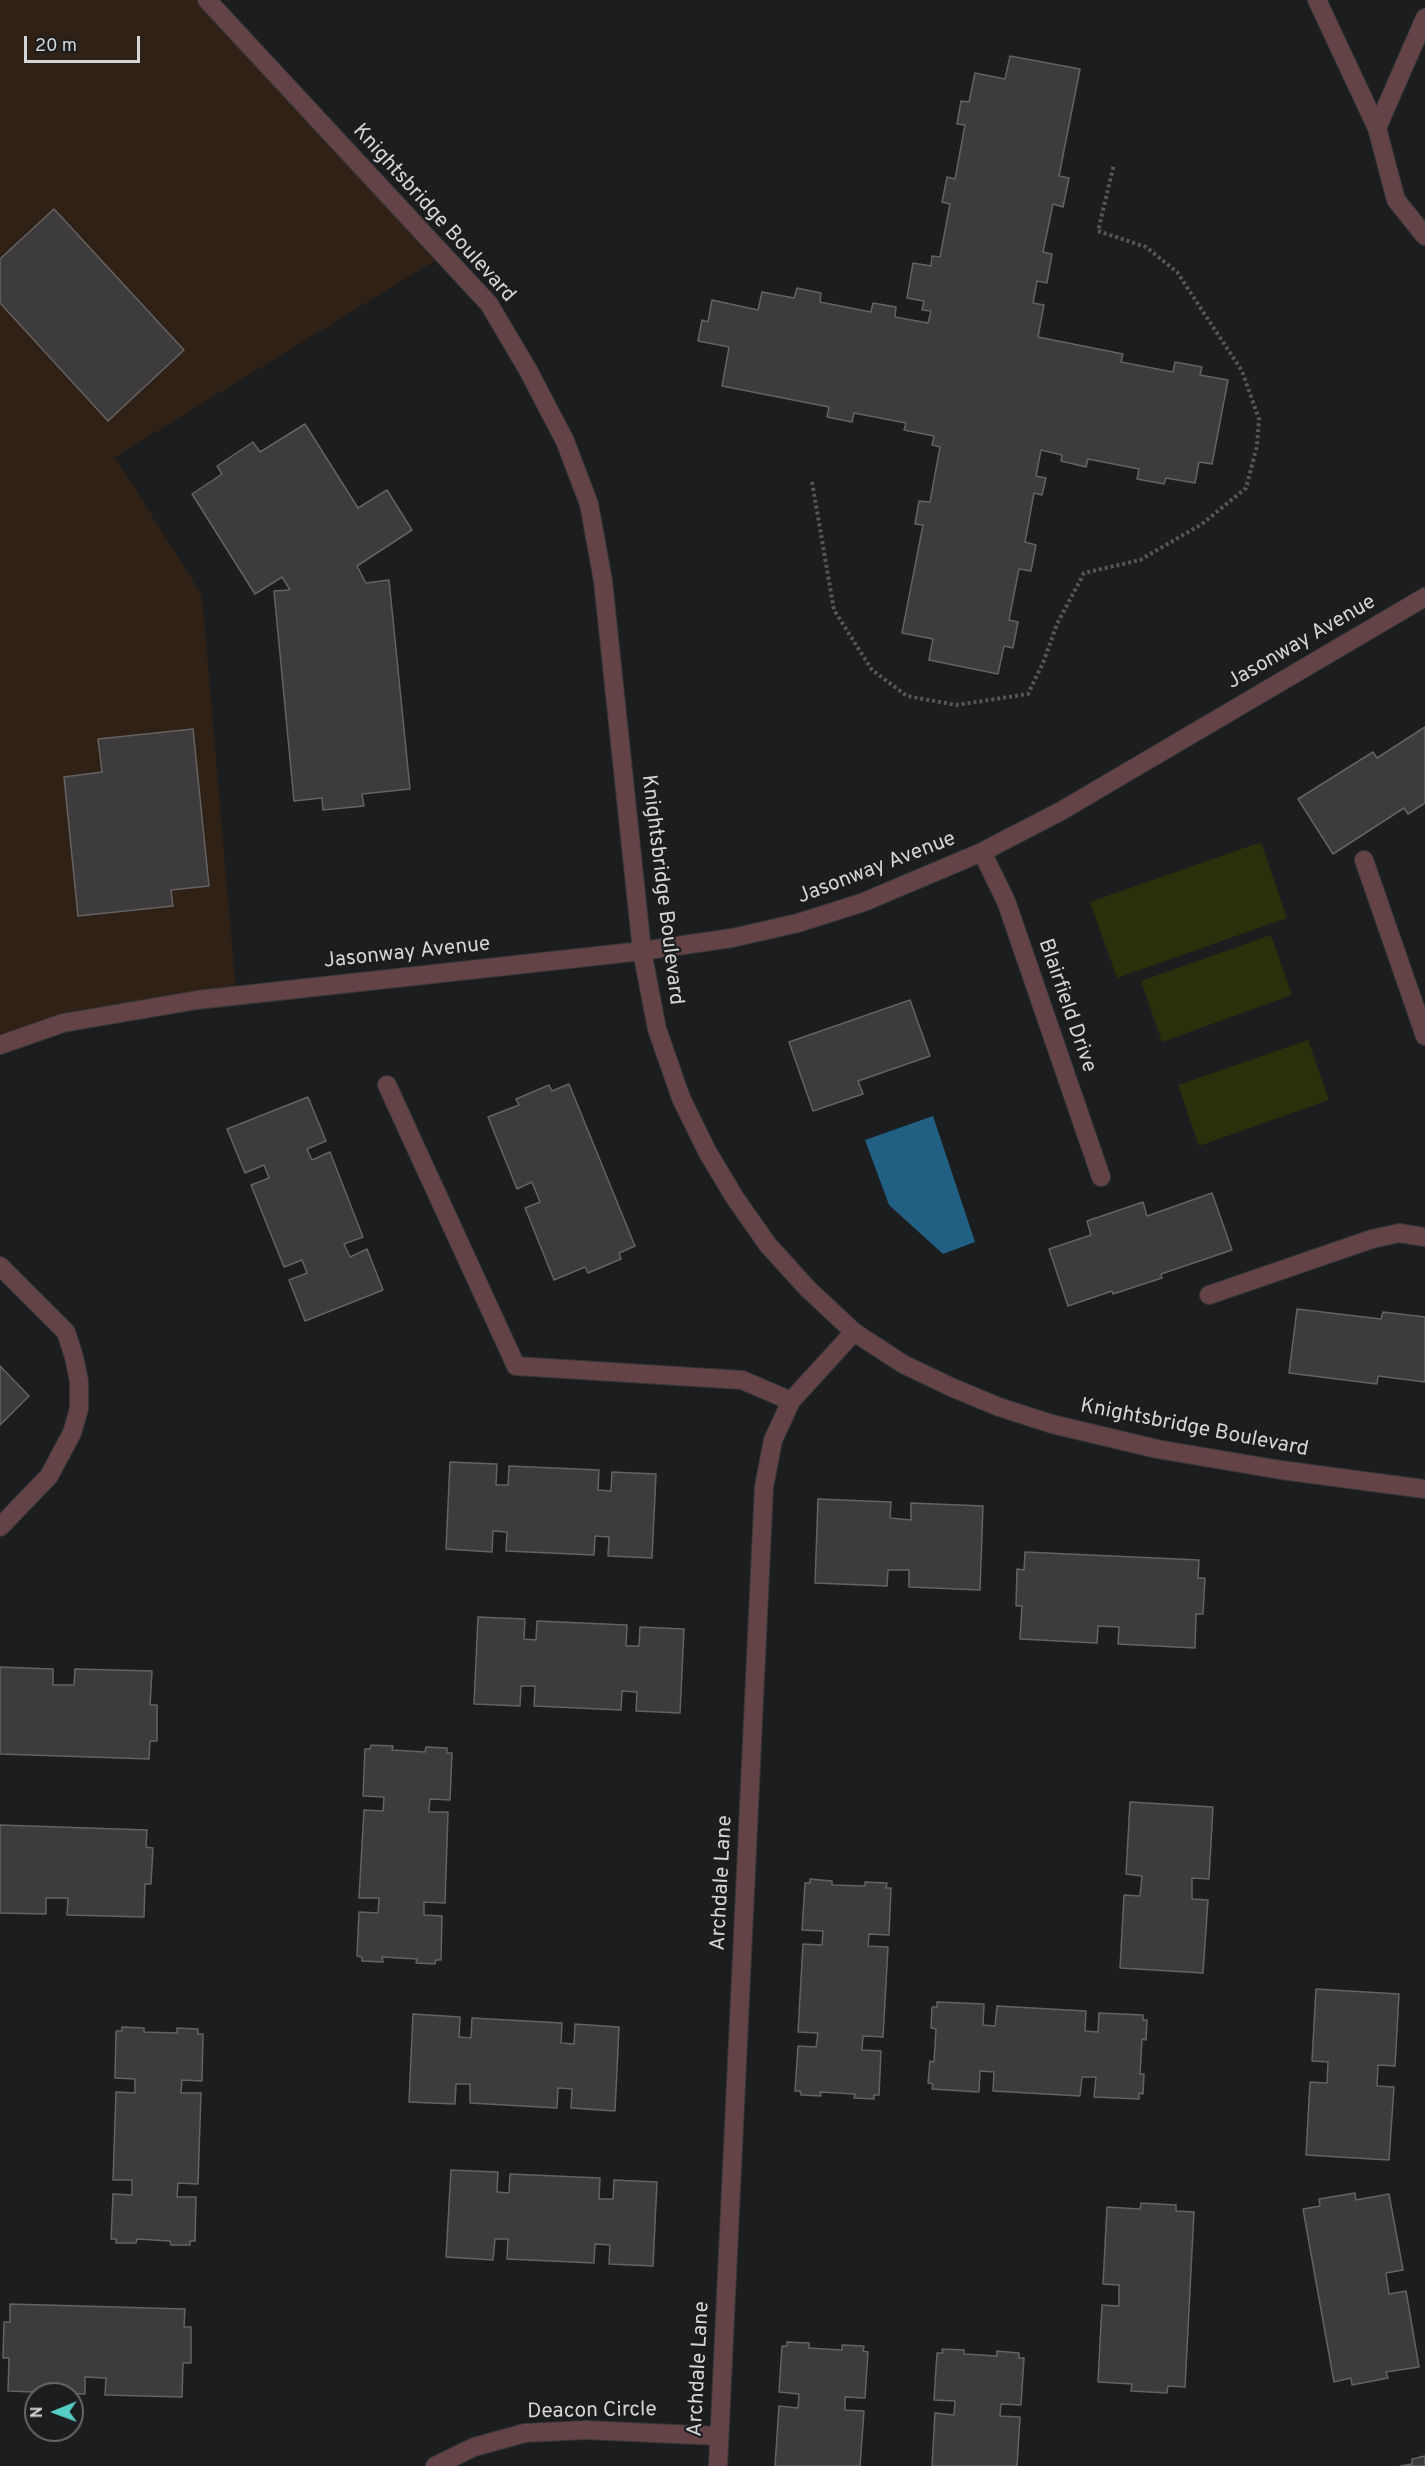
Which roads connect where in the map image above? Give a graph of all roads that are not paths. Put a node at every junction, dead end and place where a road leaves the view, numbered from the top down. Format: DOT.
graph roads {
  1 [pos="207,0"];
  2 [pos="1317,0"];
  3 [pos="1425,18"];
  4 [pos="1377,128"];
  5 [pos="1425,236"];
  6 [pos="1425,597"];
  7 [pos="982,852"];
  8 [pos="1364,860"];
  9 [pos="642,951"];
  10 [pos="1425,1036"];
  11 [pos="0,1046"];
  12 [pos="387,1085"];
  13 [pos="1101,1177"];
  14 [pos="1425,1237"];
  15 [pos="0,1266"];
  16 [pos="1209,1295"];
  17 [pos="854,1332"];
  18 [pos="791,1401"];
  19 [pos="1425,1489"];
  20 [pos="0,1527"];
  21 [pos="719,2436"];
  22 [pos="435,2466"];
  23 [pos="718,2466"];
  1 -- 9 [label="street, Knightsbridge Boulevard"];
  2 -- 4 [label="street"];
  3 -- 4 [label="street"];
  4 -- 5 [label="street"];
  6 -- 7 [label="street, Jasonway Avenue"];
  7 -- 9 [label="street, Jasonway Avenue"];
  7 -- 13 [label="street, Blairfield Drive"];
  8 -- 10 [label="street"];
  9 -- 11 [label="street, Jasonway Avenue"];
  9 -- 17 [label="street, Knightsbridge Boulevard"];
  12 -- 18 [label="street"];
  14 -- 16 [label="street"];
  15 -- 20 [label="street"];
  17 -- 18 [label="street, Archdale Lane"];
  17 -- 19 [label="street, Knightsbridge Boulevard"];
  18 -- 21 [label="street, Archdale Lane"];
  21 -- 22 [label="street, Deacon Circle"];
  21 -- 23 [label="street, Archdale Lane"];
}
